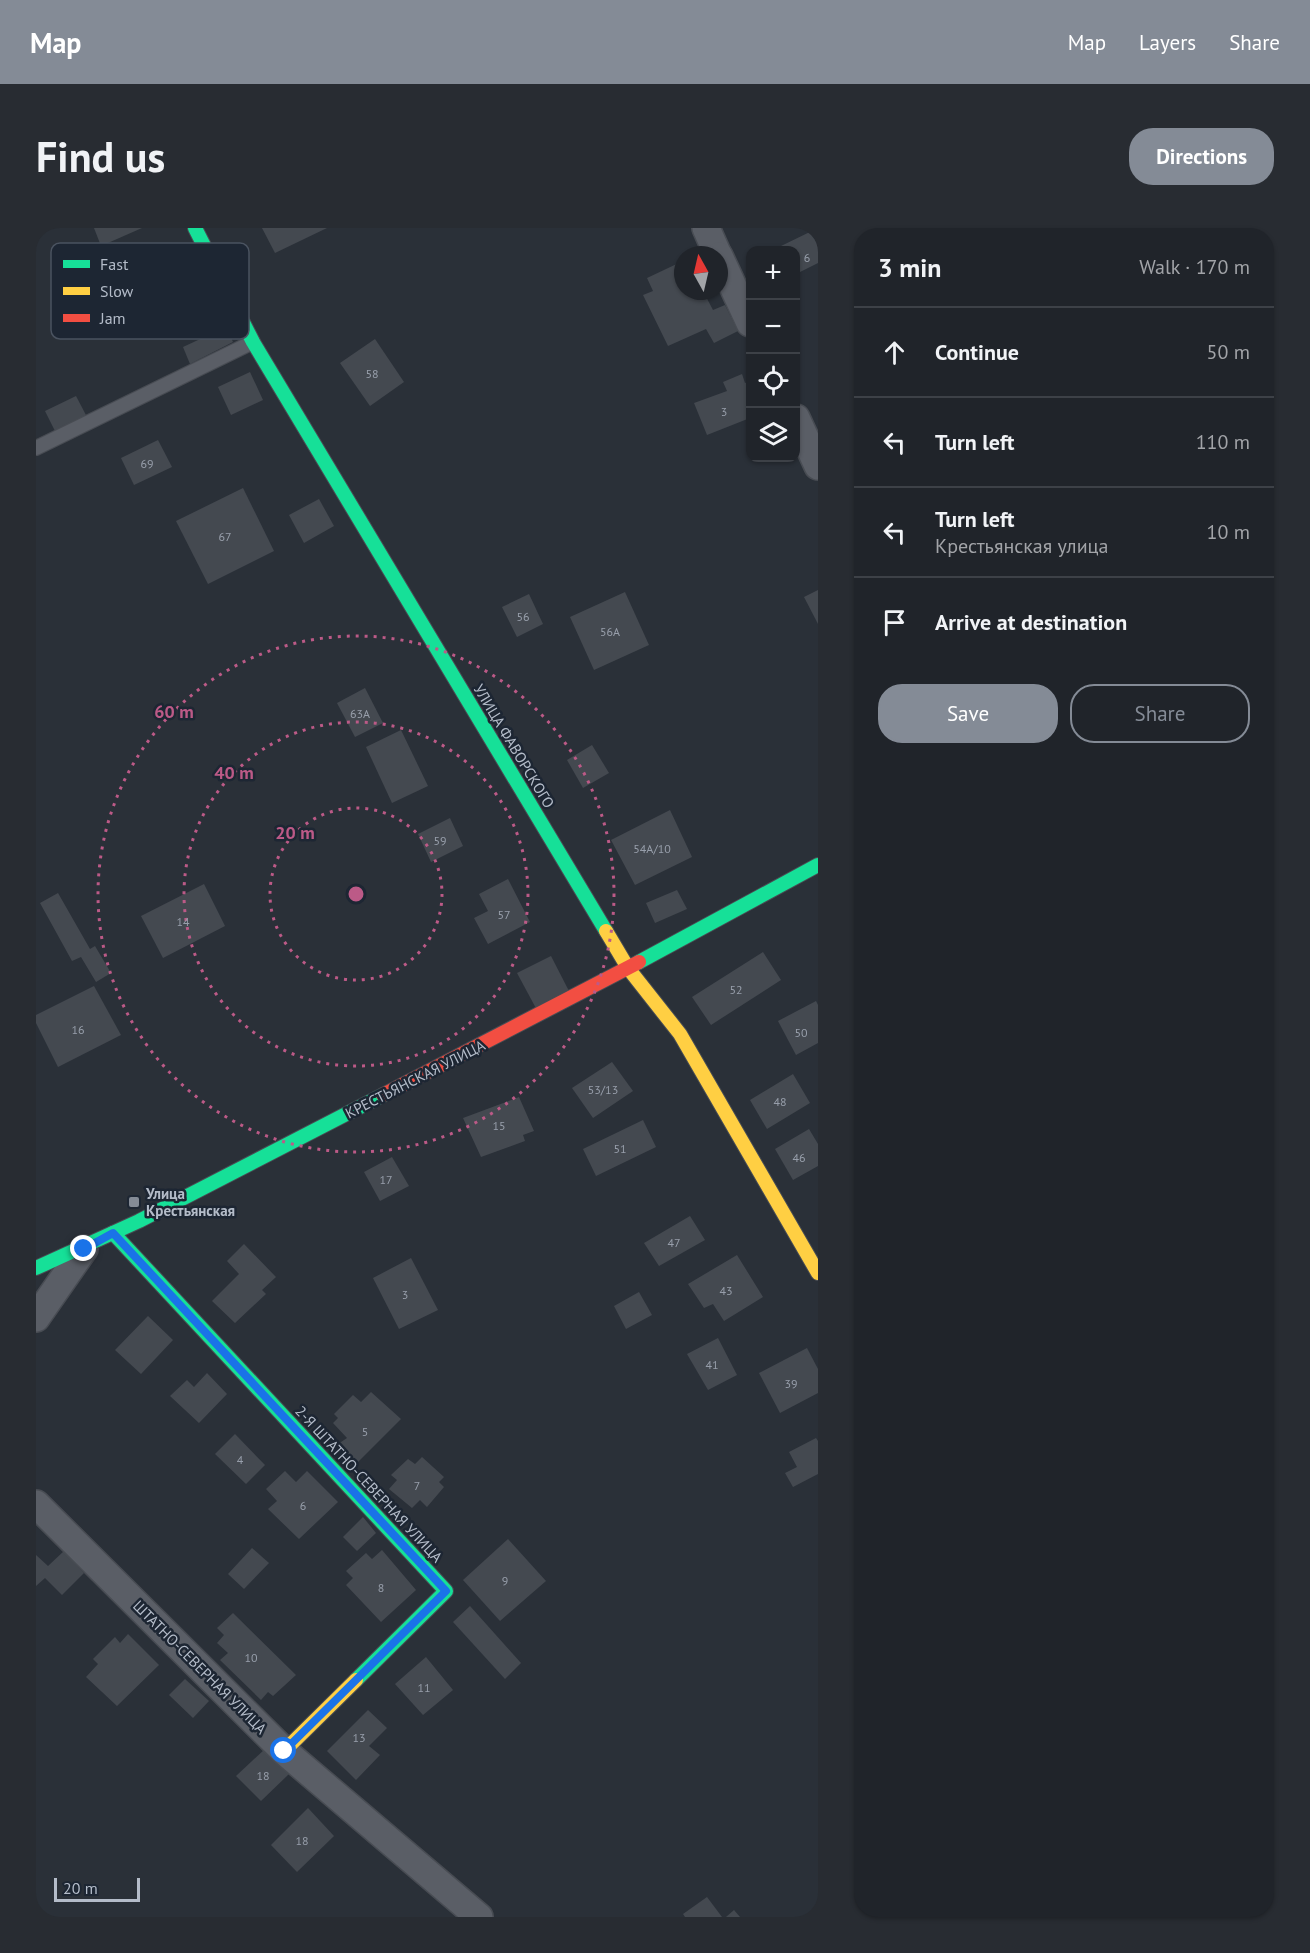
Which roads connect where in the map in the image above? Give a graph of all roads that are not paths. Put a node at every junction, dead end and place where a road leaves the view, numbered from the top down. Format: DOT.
graph roads {
  1 [pos="195,228"];
  2 [pos="706,228"];
  3 [pos="203,243"];
  4 [pos="714,246"];
  5 [pos="728,275"];
  6 [pos="746,314"];
  7 [pos="249,334"];
  8 [pos="253,342"];
  9 [pos="800,428"];
  10 [pos="36,448"];
  11 [pos="818,466"];
  12 [pos="818,865"];
  13 [pos="628,968"];
  14 [pos="113,1233"];
  15 [pos="84,1249"];
  16 [pos="36,1268"];
  17 [pos="818,1273"];
  18 [pos="36,1318"];
  19 [pos="36,1504"];
  20 [pos="284,1751"];
  21 [pos="479,1917"];
  1 -- 3 [label="street, УЛИЦА ФАВОРСКОГО"];
  2 -- 4 [label="street"];
  5 -- 6 [label="street"];
  7 -- 8 [label="street, УЛИЦА ФАВОРСКОГО"];
  8 -- 10 [label="lane"];
  8 -- 13 [label="street, УЛИЦА ФАВОРСКОГО"];
  9 -- 11 [label="street"];
  12 -- 13 [label="street, КРЕСТЬЯНСКАЯ УЛИЦА"];
  13 -- 14 [label="street, КРЕСТЬЯНСКАЯ УЛИЦА"];
  13 -- 17 [label="street, УЛИЦА ФАВОРСКОГО"];
  14 -- 15 [label="street, КРЕСТЬЯНСКАЯ УЛИЦА"];
  14 -- 20 [label="street, 2-Я ШТАТНО-СЕВЕРНАЯ УЛИЦА"];
  15 -- 16 [label="street"];
  15 -- 18 [label="street, КРЕСТЬЯНСКАЯ УЛИЦА"];
  19 -- 20 [label="street, ШТАТНО-СЕВЕРНАЯ УЛИЦА"];
  20 -- 21 [label="street, ШТАТНО-СЕВЕРНАЯ УЛИЦА"];
}
